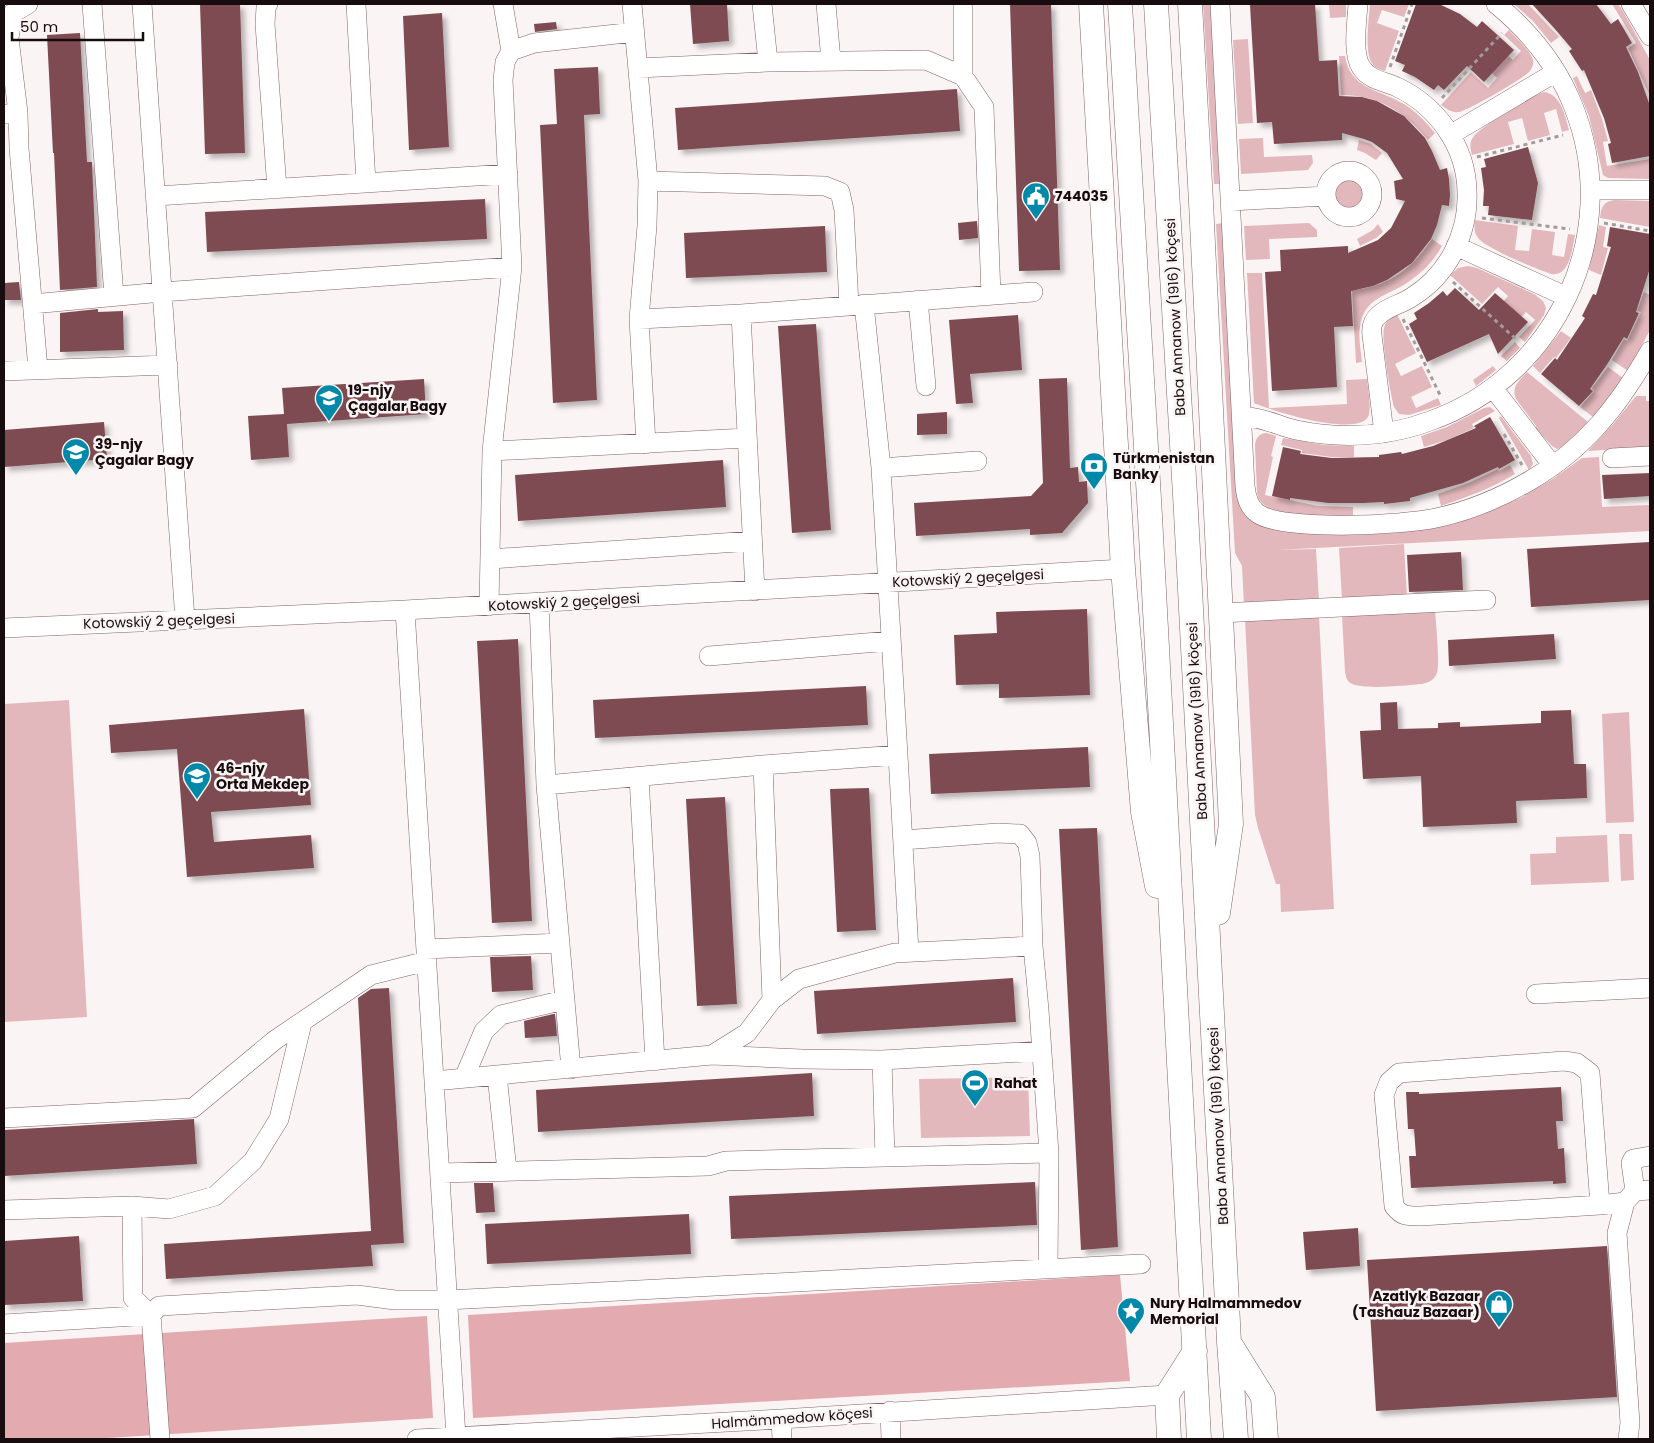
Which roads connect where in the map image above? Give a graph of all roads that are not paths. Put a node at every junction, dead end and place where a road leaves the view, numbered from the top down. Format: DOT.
graph roads {
  1 [pos="28,4"];
  2 [pos="92,4"];
  3 [pos="142,4"];
  4 [pos="268,4"];
  5 [pos="356,4"];
  6 [pos="503,4"];
  7 [pos="632,4"];
  8 [pos="762,4"];
  9 [pos="826,4"];
  10 [pos="963,4"];
  11 [pos="1091,4"];
  12 [pos="1120,4"];
  13 [pos="1156,4"];
  14 [pos="1190,4"];
  15 [pos="1220,4"];
  16 [pos="1358,4"];
  17 [pos="1496,4"];
  18 [pos="1631,4"];
  19 [pos="634,32"];
  20 [pos="1650,36"];
  21 [pos="510,50"];
  22 [pos="831,61"];
  23 [pos="768,62"];
  24 [pos="638,68"];
  25 [pos="1556,72"];
  26 [pos="963,76"];
  27 [pos="11,113"];
  28 [pos="1450,135"];
  29 [pos="508,174"];
  30 [pos="648,181"];
  31 [pos="366,183"];
  32 [pos="277,189"];
  33 [pos="1590,190"];
  34 [pos="1650,190"];
  35 [pos="156,196"];
  36 [pos="1326,196"];
  37 [pos="1231,201"];
  38 [pos="1456,246"];
  39 [pos="512,267"];
  40 [pos="162,292"];
  41 [pos="1033,292"];
  42 [pos="991,295"];
  43 [pos="114,296"];
  44 [pos="1567,297"];
  45 [pos="918,300"];
  46 [pos="32,304"];
  47 [pos="856,304"];
  48 [pos="741,314"];
  49 [pos="639,319"];
  50 [pos="1650,351"];
  51 [pos="168,365"];
  52 [pos="38,370"];
  53 [pos="4,371"];
  54 [pos="926,386"];
  55 [pos="1493,388"];
  56 [pos="1242,417"];
  57 [pos="1384,433"];
  58 [pos="747,438"];
  59 [pos="646,444"];
  60 [pos="492,451"];
  61 [pos="1650,456"];
  62 [pos="1612,458"];
  63 [pos="977,461"];
  64 [pos="1553,466"];
  65 [pos="881,468"];
  66 [pos="752,541"];
  67 [pos="490,558"];
  68 [pos="1123,569"];
  69 [pos="887,583"];
  70 [pos="754,591"];
  71 [pos="1486,600"];
  72 [pos="539,603"];
  73 [pos="490,606"];
  74 [pos="405,610"];
  75 [pos="1221,613"];
  76 [pos="185,620"];
  77 [pos="4,628"];
  78 [pos="890,640"];
  79 [pos="709,656"];
  80 [pos="898,755"];
  81 [pos="763,766"];
  82 [pos="639,777"];
  83 [pos="546,785"];
  84 [pos="903,840"];
  85 [pos="560,943"];
  86 [pos="1033,946"];
  87 [pos="909,952"];
  88 [pos="426,955"];
  89 [pos="1211,969"];
  90 [pos="1174,974"];
  91 [pos="1650,988"];
  92 [pos="1536,994"];
  93 [pos="564,1000"];
  94 [pos="772,1000"];
  95 [pos="302,1022"];
  96 [pos="1042,1051"];
  97 [pos="712,1056"];
  98 [pos="882,1060"];
  99 [pos="655,1061"];
  100 [pos="571,1068"];
  101 [pos="497,1075"];
  102 [pos="464,1078"];
  103 [pos="434,1081"];
  104 [pos="4,1118"];
  105 [pos="1049,1153"];
  106 [pos="1650,1156"];
  107 [pos="885,1157"];
  108 [pos="507,1171"];
  109 [pos="440,1173"];
  110 [pos="1637,1194"];
  111 [pos="1600,1204"];
  112 [pos="132,1206"];
  113 [pos="4,1210"];
  114 [pos="1141,1264"];
  115 [pos="1048,1269"];
  116 [pos="447,1300"];
  117 [pos="151,1315"];
  118 [pos="4,1324"];
  119 [pos="1229,1342"];
  120 [pos="1196,1351"];
  121 [pos="1167,1395"];
  122 [pos="890,1412"];
  123 [pos="781,1419"];
  124 [pos="456,1437"];
  125 [pos="477,1438"];
  126 [pos="160,1439"];
  127 [pos="417,1439"];
  128 [pos="422,1439"];
  129 [pos="782,1439"];
  130 [pos="891,1439"];
  131 [pos="1169,1439"];
  132 [pos="1199,1439"];
  133 [pos="1236,1439"];
  134 [pos="1266,1439"];
  135 [pos="1628,1439"];
  1 -- 27 [label="street"];
  2 -- 43 [label="street"];
  3 -- 35 [label="street"];
  4 -- 32 [label="street"];
  5 -- 31 [label="street"];
  6 -- 21 [label="street"];
  7 -- 19 [label="street"];
  8 -- 23 [label="street"];
  9 -- 22 [label="street"];
  10 -- 26 [label="street"];
  11 -- 68 [label="main road"];
  12 -- 90 [label="main road"];
  13 -- 89 [label="main road, Baba Annanow (1916) köçesi"];
  14 -- 75 [label="main road"];
  15 -- 37 [label="street"];
  16 -- 28 [label="street"];
  17 -- 25 [label="street"];
  18 -- 20 [label="street"];
  19 -- 21 [label="street"];
  19 -- 24 [label="street"];
  21 -- 29 [label="street"];
  22 -- 23 [label="street"];
  22 -- 26 [label="street"];
  23 -- 24 [label="street"];
  24 -- 30 [label="street"];
  25 -- 28 [label="street"];
  25 -- 33 [label="street"];
  26 -- 42 [label="street"];
  27 -- 46 [label="street"];
  28 -- 38 [label="street"];
  29 -- 31 [label="street"];
  29 -- 39 [label="street"];
  30 -- 47 [label="street"];
  30 -- 49 [label="street"];
  31 -- 32 [label="street"];
  32 -- 35 [label="street"];
  33 -- 34 [label="street"];
  33 -- 44 [label="street"];
  35 -- 40 [label="street"];
  36 -- 37 [label="street"];
  37 -- 56 [label="street"];
  38 -- 44 [label="street"];
  38 -- 57 [label="street"];
  39 -- 40 [label="street"];
  39 -- 60 [label="street"];
  40 -- 43 [label="street"];
  40 -- 51 [label="street"];
  41 -- 42 [label="street"];
  42 -- 45 [label="street"];
  43 -- 46 [label="street"];
  44 -- 55 [label="street"];
  45 -- 47 [label="street"];
  45 -- 54 [label="street"];
  46 -- 52 [label="street"];
  47 -- 48 [label="street"];
  47 -- 65 [label="street"];
  48 -- 49 [label="street"];
  48 -- 58 [label="street"];
  49 -- 59 [label="street"];
  50 -- 64 [label="street"];
  51 -- 52 [label="street"];
  51 -- 76 [label="street"];
  52 -- 53 [label="street"];
  55 -- 57 [label="street"];
  55 -- 64 [label="street"];
  56 -- 57 [label="street"];
  56 -- 64 [label="street"];
  58 -- 59 [label="street"];
  58 -- 66 [label="street"];
  59 -- 60 [label="street"];
  60 -- 67 [label="street"];
  61 -- 62 [label="street"];
  63 -- 65 [label="street"];
  65 -- 69 [label="street"];
  66 -- 67 [label="street"];
  66 -- 70 [label="street"];
  67 -- 73 [label="street"];
  68 -- 69 [label="street, Kotowskiý 2 geçelgesi"];
  68 -- 90 [label="main road"];
  69 -- 70 [label="street, Kotowskiý 2 geçelgesi"];
  69 -- 78 [label="street"];
  70 -- 72 [label="street, Kotowskiý 2 geçelgesi"];
  71 -- 75 [label="street"];
  72 -- 73 [label="street, Kotowskiý 2 geçelgesi"];
  72 -- 83 [label="street"];
  73 -- 74 [label="street, Kotowskiý 2 geçelgesi"];
  74 -- 76 [label="street, Kotowskiý 2 geçelgesi"];
  74 -- 88 [label="street"];
  75 -- 89 [label="main road"];
  76 -- 77 [label="street, Kotowskiý 2 geçelgesi"];
  78 -- 79 [label="street"];
  78 -- 80 [label="street"];
  80 -- 81 [label="street"];
  80 -- 84 [label="street"];
  81 -- 82 [label="street"];
  81 -- 94 [label="street"];
  82 -- 83 [label="street"];
  82 -- 99 [label="street"];
  83 -- 85 [label="street"];
  84 -- 86 [label="street"];
  84 -- 87 [label="street"];
  85 -- 88 [label="street"];
  85 -- 93 [label="street"];
  86 -- 87 [label="street"];
  86 -- 96 [label="street"];
  87 -- 94 [label="street"];
  88 -- 95 [label="street"];
  88 -- 103 [label="street"];
  89 -- 119 [label="main road, Baba Annanow (1916) köçesi"];
  90 -- 120 [label="main road"];
  91 -- 92 [label="street"];
  93 -- 100 [label="street"];
  93 -- 102 [label="street"];
  94 -- 97 [label="street"];
  95 -- 104 [label="street"];
  95 -- 112 [label="street"];
  96 -- 98 [label="street"];
  96 -- 105 [label="street"];
  97 -- 98 [label="street"];
  97 -- 99 [label="street"];
  98 -- 107 [label="street"];
  99 -- 100 [label="street"];
  100 -- 101 [label="street"];
  101 -- 102 [label="street"];
  101 -- 108 [label="street"];
  102 -- 103 [label="street"];
  103 -- 109 [label="street"];
  105 -- 107 [label="street"];
  105 -- 115 [label="street"];
  106 -- 110 [label="street"];
  107 -- 108 [label="street"];
  108 -- 109 [label="street"];
  109 -- 116 [label="street"];
  110 -- 111 [label="street"];
  110 -- 135 [label="street"];
  111 -- 111 [label="street"];
  112 -- 113 [label="street"];
  112 -- 117 [label="street"];
  114 -- 115 [label="street"];
  115 -- 116 [label="street"];
  116 -- 117 [label="street"];
  116 -- 124 [label="street"];
  117 -- 118 [label="street"];
  117 -- 126 [label="street"];
  119 -- 133 [label="main road, Baba Annanow (1916) köçesi"];
  119 -- 134 [label="main road"];
  120 -- 121 [label="main road"];
  120 -- 132 [label="main road"];
  121 -- 122 [label="street, Halmämmedow köçesi"];
  121 -- 131 [label="main road"];
  122 -- 123 [label="street, Halmämmedow köçesi"];
  122 -- 130 [label="street"];
  123 -- 125 [label="street, Halmämmedow köçesi"];
  123 -- 129 [label="street"];
  124 -- 125 [label="street, Halmämmedow köçesi"];
  124 -- 127 [label="street, Halmämmedow köçesi"];
  125 -- 128 [label="street"];
}
